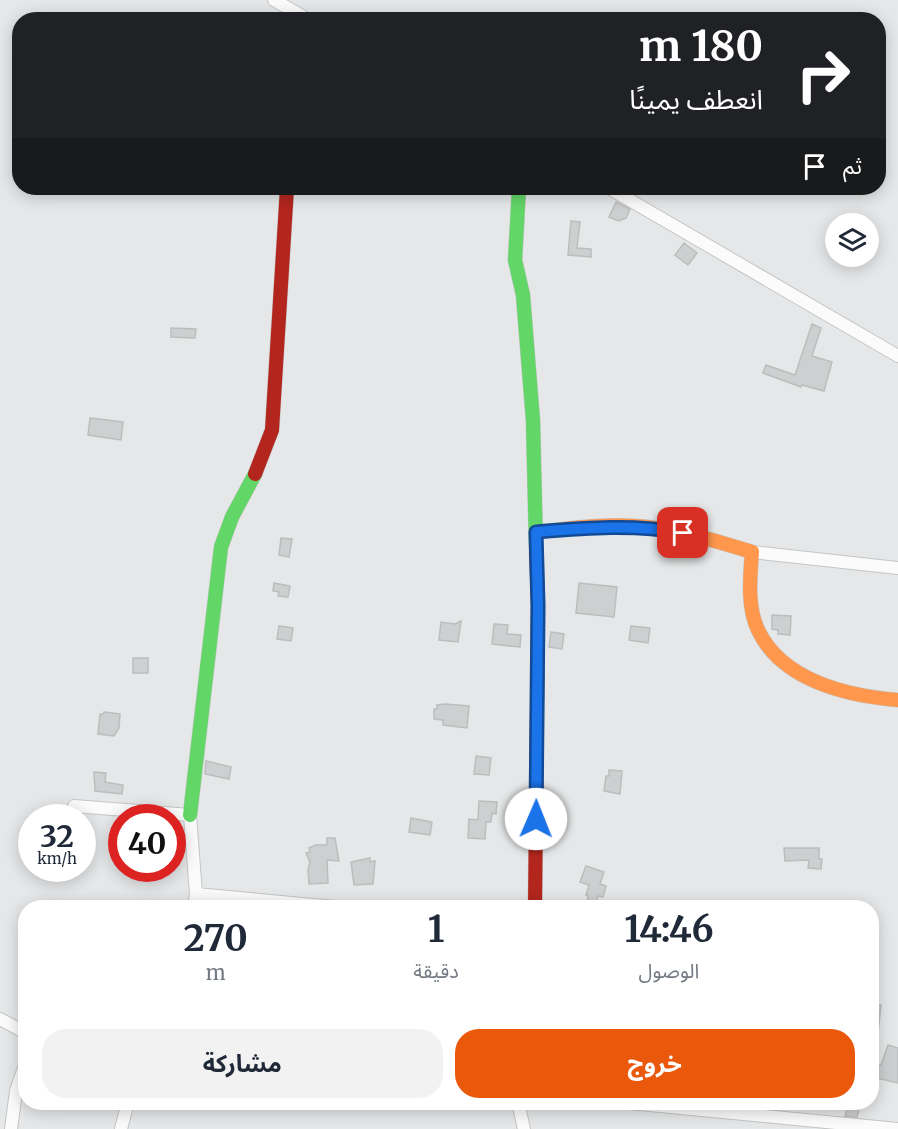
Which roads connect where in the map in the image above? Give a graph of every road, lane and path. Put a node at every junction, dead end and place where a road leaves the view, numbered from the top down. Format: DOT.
graph roads {
  1 [pos="274,0"];
  2 [pos="295,12"];
  3 [pos="287,195"];
  4 [pos="519,195"];
  5 [pos="621,195"];
  6 [pos="898,356"];
  7 [pos="536,532"];
  8 [pos="752,552"];
  9 [pos="898,568"];
  10 [pos="898,700"];
  11 [pos="96,808"];
  12 [pos="190,815"];
  13 [pos="196,894"];
  14 [pos="195,900"];
  15 [pos="260,900"];
  16 [pos="535,900"];
  17 [pos="0,1019"];
  18 [pos="18,1029"];
  19 [pos="18,1085"];
  20 [pos="126,1110"];
  21 [pos="520,1110"];
  22 [pos="702,1110"];
  23 [pos="11,1129"];
  24 [pos="121,1129"];
  25 [pos="524,1129"];
  26 [pos="898,1129"];
  1 -- 2 [label="street"];
  3 -- 12 [label="street"];
  4 -- 7 [label="street"];
  5 -- 6 [label="street"];
  7 -- 8 [label="street"];
  7 -- 16 [label="street"];
  8 -- 9 [label="street"];
  8 -- 10 [label="street"];
  11 -- 12 [label="street"];
  12 -- 13 [label="street"];
  13 -- 14 [label="street"];
  13 -- 15 [label="street"];
  17 -- 18 [label="street"];
  19 -- 23 [label="street"];
  20 -- 24 [label="street"];
  21 -- 25 [label="street"];
  22 -- 26 [label="street"];
}
